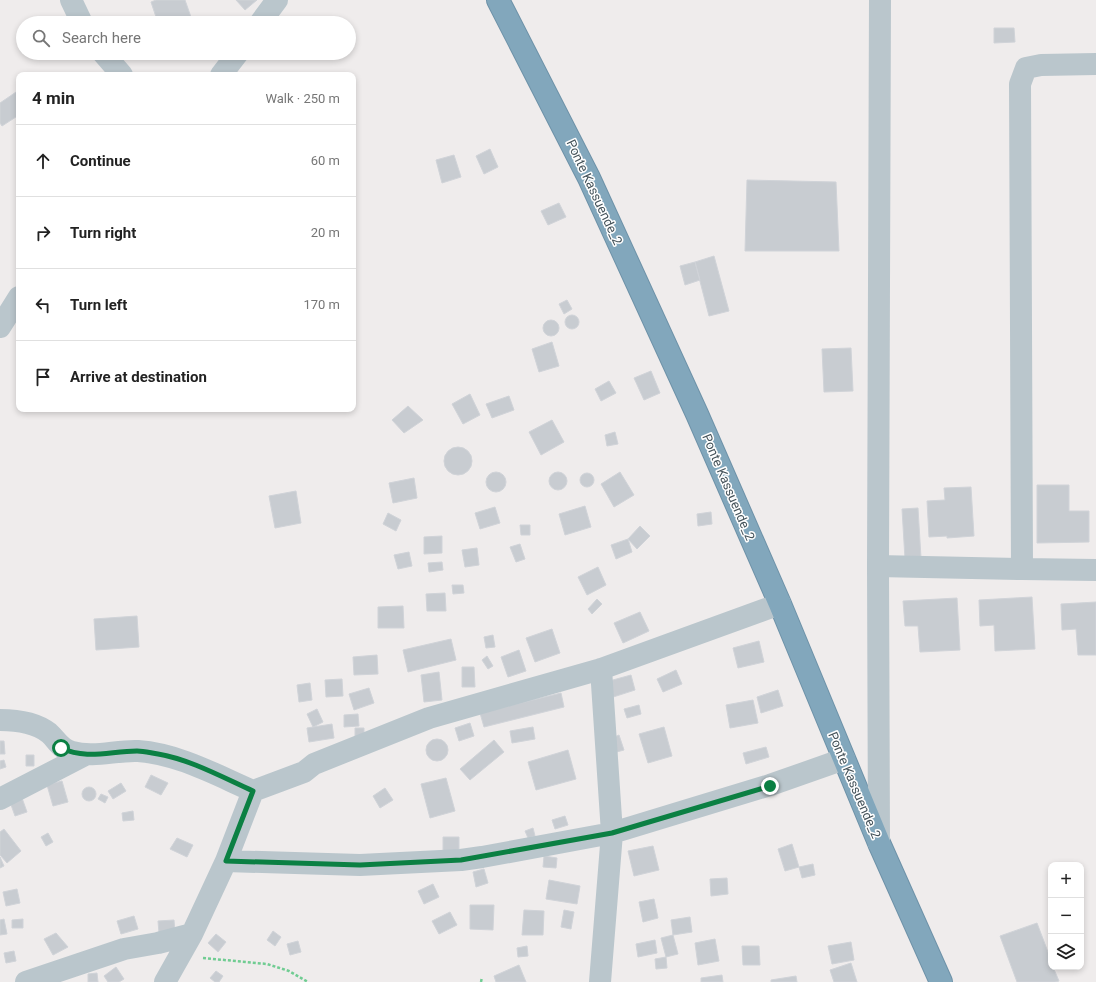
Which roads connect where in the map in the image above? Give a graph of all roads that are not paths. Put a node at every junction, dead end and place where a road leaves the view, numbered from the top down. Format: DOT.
graph roads {
  1 [pos="71,0"];
  2 [pos="277,0"];
  3 [pos="498,0"];
  4 [pos="880,0"];
  5 [pos="79,16"];
  6 [pos="265,16"];
  7 [pos="109,60"];
  8 [pos="233,60"];
  9 [pos="1096,64"];
  10 [pos="119,72"];
  11 [pos="223,72"];
  12 [pos="16,302"];
  13 [pos="0,327"];
  14 [pos="878,566"];
  15 [pos="1022,569"];
  16 [pos="1096,570"];
  17 [pos="780,604"];
  18 [pos="601,669"];
  19 [pos="0,720"];
  20 [pos="85,755"];
  21 [pos="844,760"];
  22 [pos="253,791"];
  23 [pos="0,799"];
  24 [pos="612,833"];
  25 [pos="879,843"];
  26 [pos="226,861"];
  27 [pos="192,934"];
  28 [pos="26,982"];
  29 [pos="164,982"];
  30 [pos="600,982"];
  31 [pos="941,982"];
  1 -- 5 [label="street"];
  2 -- 6 [label="street"];
  3 -- 17 [label="highway, Ponte Kassuende_2"];
  4 -- 14 [label="street"];
  7 -- 10 [label="street"];
  8 -- 11 [label="street"];
  9 -- 15 [label="street"];
  12 -- 13 [label="street"];
  14 -- 15 [label="street"];
  14 -- 25 [label="street"];
  15 -- 16 [label="street"];
  17 -- 18 [label="street"];
  17 -- 21 [label="highway, Ponte Kassuende_2"];
  18 -- 22 [label="street"];
  18 -- 24 [label="street"];
  19 -- 20 [label="street"];
  20 -- 22 [label="street"];
  20 -- 23 [label="street"];
  21 -- 24 [label="street"];
  21 -- 25 [label="highway, Ponte Kassuende_2"];
  22 -- 26 [label="street"];
  24 -- 26 [label="street"];
  24 -- 30 [label="street"];
  25 -- 31 [label="highway, Ponte Kassuende_2"];
  26 -- 27 [label="street"];
  27 -- 28 [label="street"];
  27 -- 29 [label="street"];
}
